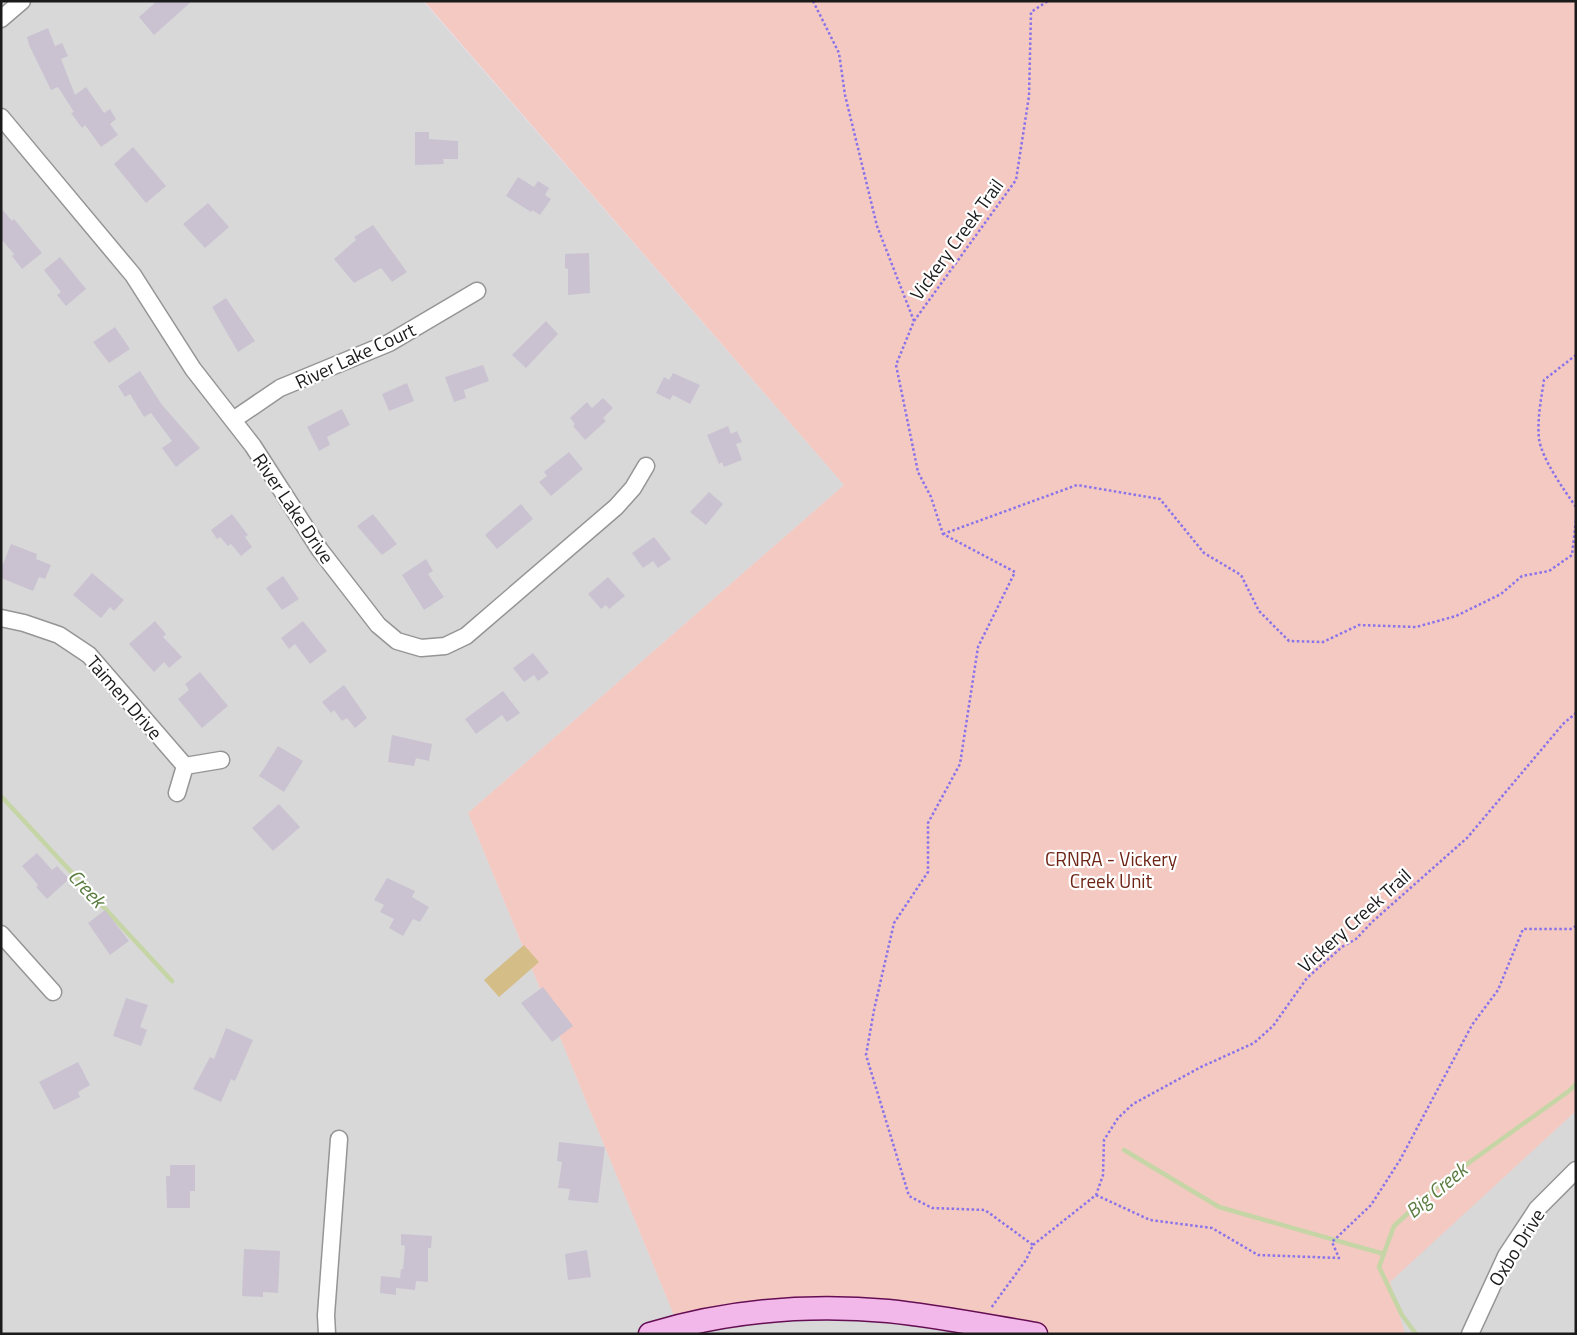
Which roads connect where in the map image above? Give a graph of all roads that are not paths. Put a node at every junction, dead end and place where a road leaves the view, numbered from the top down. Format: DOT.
graph roads {
  1 [pos="22,1"];
  2 [pos="1,19"];
  3 [pos="1,117"];
  4 [pos="477,291"];
  5 [pos="233,420"];
  6 [pos="646,466"];
  7 [pos="1,618"];
  8 [pos="220,760"];
  9 [pos="185,766"];
  10 [pos="177,793"];
  11 [pos="1,934"];
  12 [pos="53,992"];
  13 [pos="339,1139"];
  14 [pos="1576,1170"];
  15 [pos="979,1330"];
  16 [pos="1470,1331"];
  17 [pos="327,1334"];
  18 [pos="650,1334"];
  19 [pos="1036,1334"];
  1 -- 2 [label="street"];
  3 -- 5 [label="street, River Lake Drive"];
  4 -- 5 [label="street, River Lake Court"];
  5 -- 6 [label="street, River Lake Drive"];
  7 -- 9 [label="street, Taimen Drive"];
  8 -- 9 [label="street"];
  9 -- 10 [label="street"];
  11 -- 12 [label="street"];
  13 -- 17 [label="street"];
  14 -- 16 [label="street, Oxbo Drive"];
  15 -- 18 [label="street"];
  15 -- 19 [label="street"];
}
